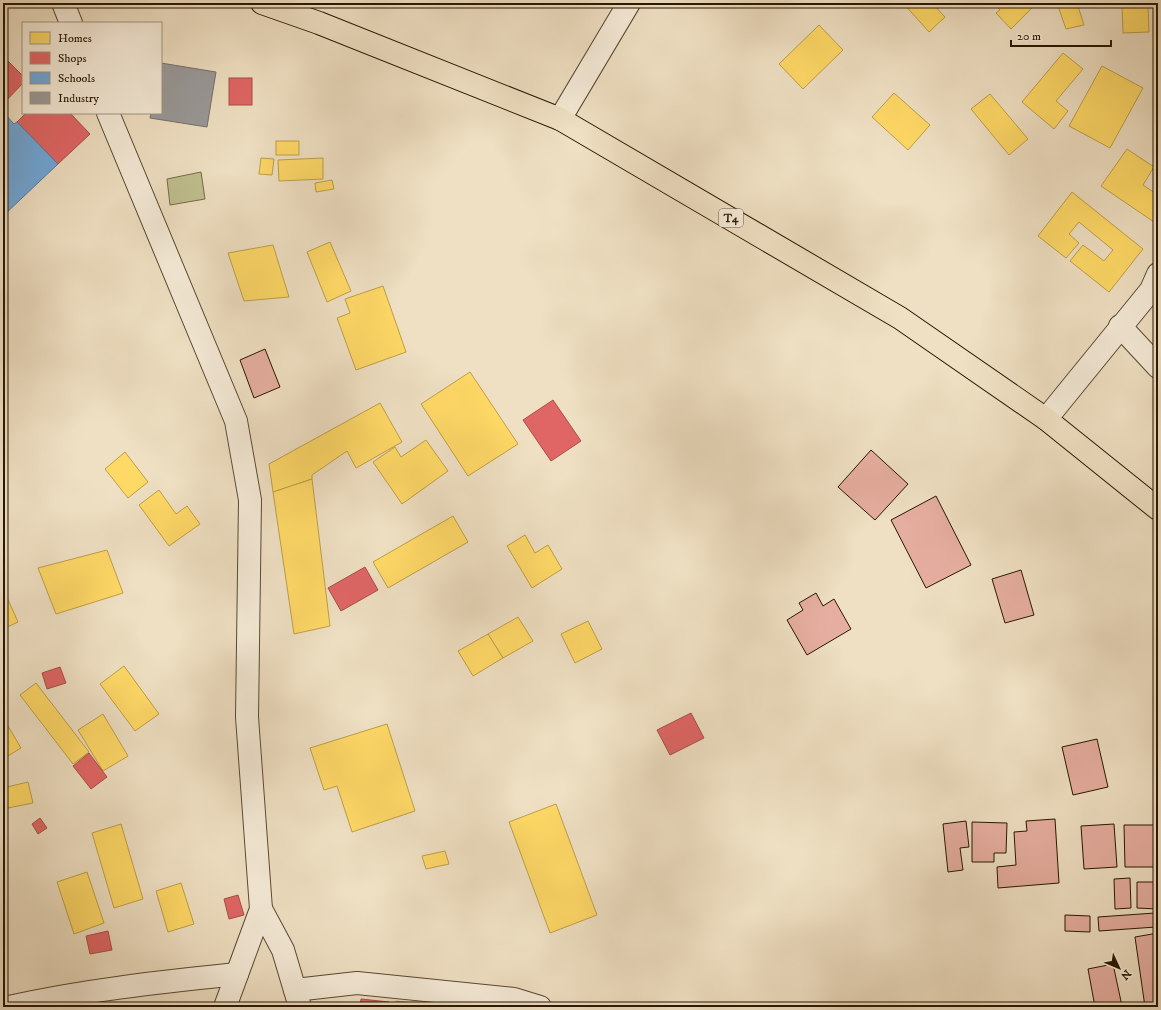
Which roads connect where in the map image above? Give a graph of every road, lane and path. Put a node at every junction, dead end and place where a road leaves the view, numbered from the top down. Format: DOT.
graph roads {
  1 [pos="63,3"];
  2 [pos="262,3"];
  3 [pos="629,3"];
  4 [pos="71,22"];
  5 [pos="108,114"];
  6 [pos="560,118"];
  7 [pos="1158,274"];
  8 [pos="1120,326"];
  9 [pos="1158,367"];
  10 [pos="1046,419"];
  11 [pos="1158,509"];
  12 [pos="261,909"];
  13 [pos="237,974"];
  14 [pos="298,999"];
  15 [pos="9,1007"];
  16 [pos="225,1007"];
  17 [pos="540,1007"];
  1 -- 4 [label="street"];
  2 -- 6 [label="highway, T4"];
  3 -- 6 [label="street"];
  5 -- 12 [label="street"];
  6 -- 10 [label="highway, T4"];
  7 -- 8 [label="street"];
  8 -- 9 [label="street"];
  8 -- 10 [label="street"];
  10 -- 11 [label="highway, T4"];
  12 -- 13 [label="street"];
  12 -- 14 [label="street"];
  13 -- 15 [label="street"];
  13 -- 16 [label="street"];
  14 -- 17 [label="street"];
}
